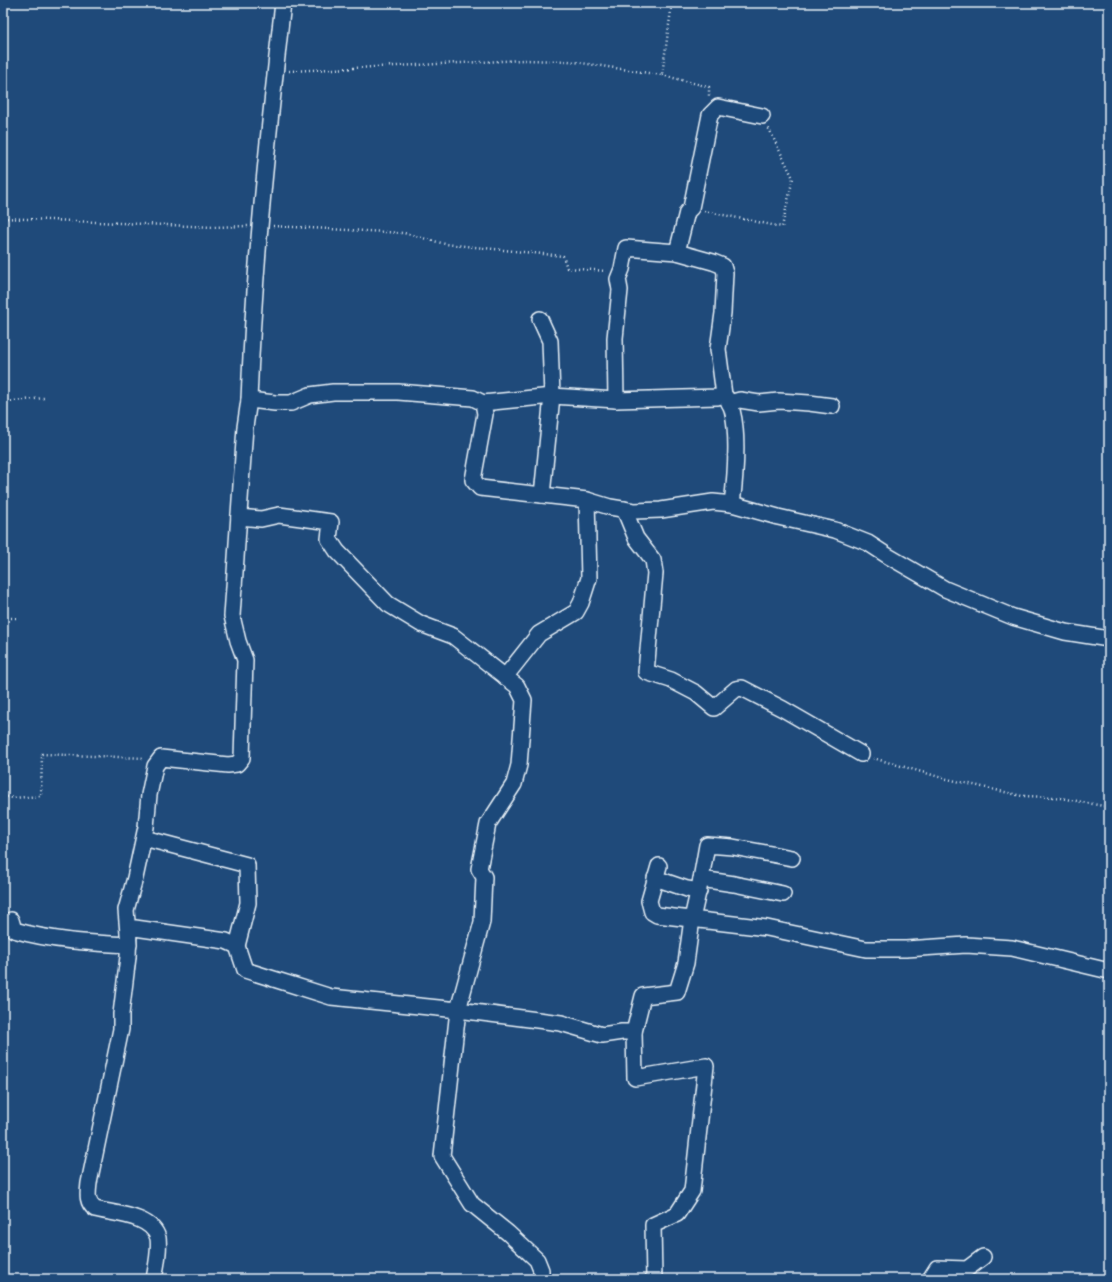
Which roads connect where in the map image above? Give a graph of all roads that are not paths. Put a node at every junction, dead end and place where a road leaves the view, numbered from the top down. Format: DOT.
graph roads {
  1 [pos="282,3"];
  2 [pos="762,116"];
  3 [pos="677,252"];
  4 [pos="540,318"];
  5 [pos="552,396"];
  6 [pos="726,399"];
  7 [pos="249,400"];
  8 [pos="616,400"];
  9 [pos="483,403"];
  10 [pos="832,406"];
  11 [pos="542,495"];
  12 [pos="587,500"];
  13 [pos="732,504"];
  14 [pos="624,510"];
  15 [pos="239,517"];
  16 [pos="1109,639"];
  17 [pos="505,677"];
  18 [pos="861,754"];
  19 [pos="144,838"];
  20 [pos="792,858"];
  21 [pos="700,885"];
  22 [pos="783,894"];
  23 [pos="692,919"];
  24 [pos="11,920"];
  25 [pos="128,945"];
  26 [pos="237,946"];
  27 [pos="1109,971"];
  28 [pos="458,1010"];
  29 [pos="634,1032"];
  30 [pos="983,1257"];
  31 [pos="154,1279"];
  32 [pos="541,1279"];
  33 [pos="654,1279"];
  34 [pos="930,1279"];
  1 -- 7 [label="street"];
  2 -- 3 [label="street"];
  3 -- 6 [label="street"];
  3 -- 8 [label="street"];
  4 -- 5 [label="street"];
  5 -- 8 [label="street"];
  5 -- 9 [label="street"];
  5 -- 11 [label="street"];
  6 -- 8 [label="street"];
  6 -- 10 [label="street"];
  6 -- 13 [label="street"];
  7 -- 9 [label="street"];
  7 -- 15 [label="street"];
  9 -- 11 [label="street"];
  11 -- 12 [label="street"];
  12 -- 14 [label="street"];
  12 -- 17 [label="street"];
  13 -- 14 [label="street"];
  13 -- 16 [label="street"];
  14 -- 18 [label="street"];
  15 -- 17 [label="street"];
  15 -- 19 [label="street"];
  17 -- 28 [label="street"];
  19 -- 25 [label="street"];
  19 -- 26 [label="street"];
  20 -- 21 [label="street"];
  21 -- 22 [label="street"];
  21 -- 23 [label="street"];
  21 -- 23 [label="street"];
  23 -- 27 [label="street"];
  23 -- 29 [label="street"];
  24 -- 25 [label="street"];
  25 -- 26 [label="street"];
  25 -- 31 [label="street"];
  26 -- 28 [label="street"];
  28 -- 29 [label="street"];
  28 -- 32 [label="street"];
  29 -- 33 [label="street"];
  30 -- 34 [label="street"];
}
